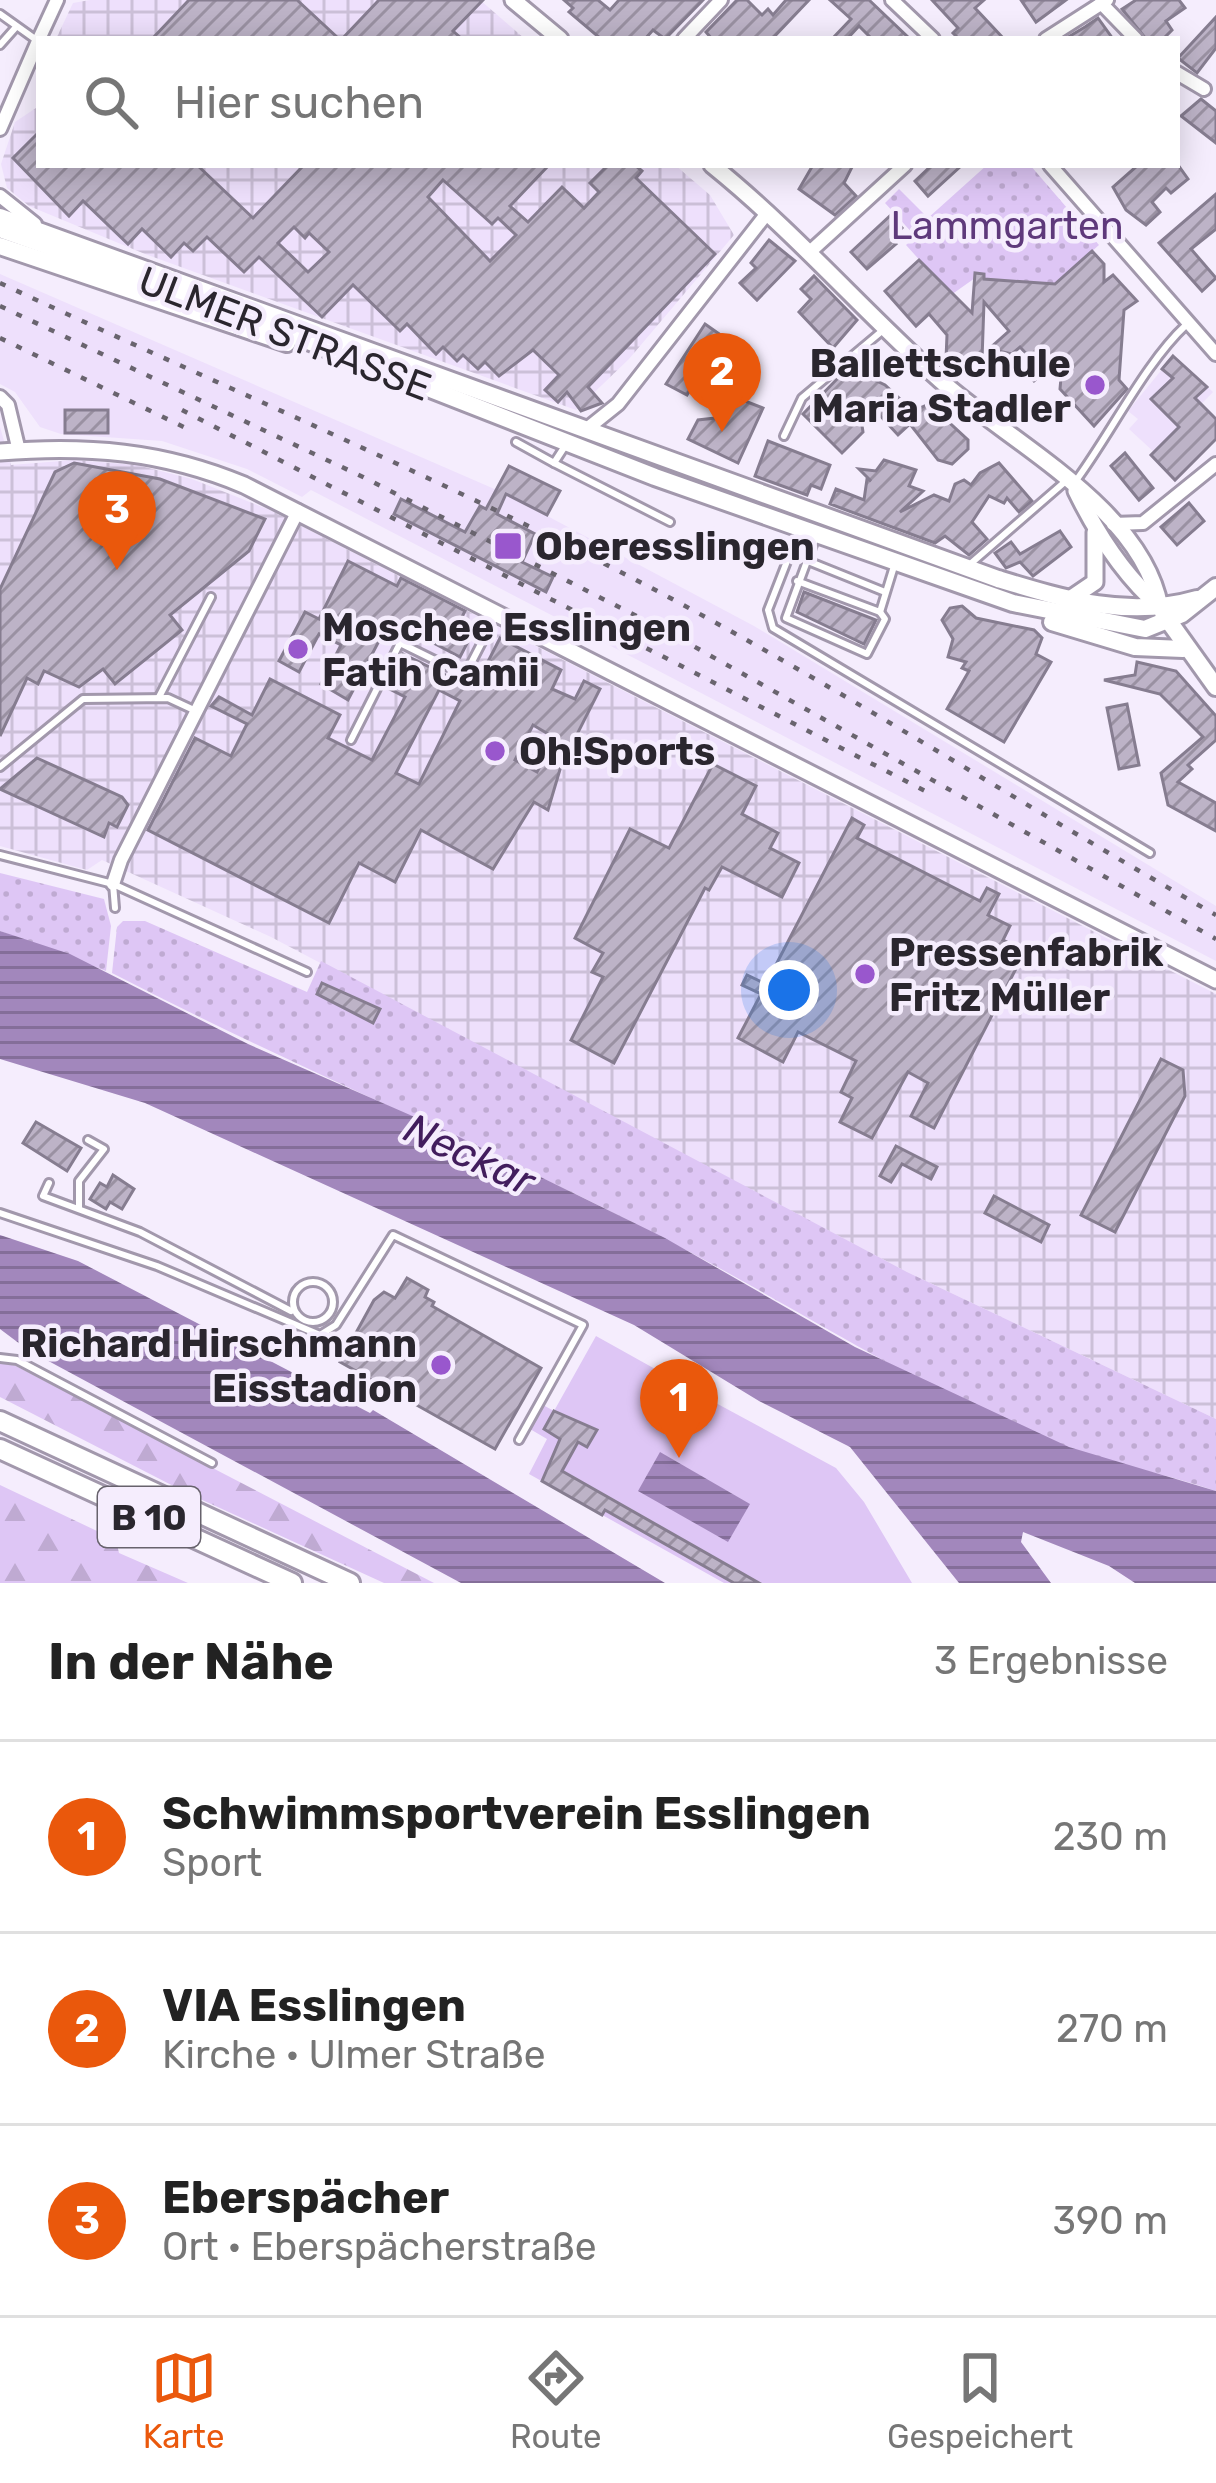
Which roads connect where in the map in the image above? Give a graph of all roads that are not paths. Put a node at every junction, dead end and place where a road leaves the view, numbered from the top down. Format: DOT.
graph roads {
  1 [pos="57,0"];
  2 [pos="513,0"];
  3 [pos="721,0"];
  4 [pos="892,0"];
  5 [pos="1104,2"];
  6 [pos="0,14"];
  7 [pos="16,27"];
  8 [pos="41,36"];
  9 [pos="556,36"];
  10 [pos="687,36"];
  11 [pos="930,36"];
  12 [pos="1051,36"];
  13 [pos="1133,36"];
  14 [pos="36,38"];
  15 [pos="0,45"];
  16 [pos="36,47"];
  17 [pos="1180,75"];
  18 [pos="1204,89"];
  19 [pos="0,129"];
  20 [pos="716,168"];
  21 [pos="902,168"];
  22 [pos="1053,168"];
  23 [pos="0,196"];
  24 [pos="768,212"];
  25 [pos="0,217"];
  26 [pos="0,230"];
  27 [pos="52,233"];
  28 [pos="0,246"];
  29 [pos="812,250"];
  30 [pos="1188,322"];
  31 [pos="887,326"];
  32 [pos="335,353"];
  33 [pos="1216,354"];
  34 [pos="0,397"];
  35 [pos="588,428"];
  36 [pos="612,436"];
  37 [pos="784,436"];
  38 [pos="516,442"];
  39 [pos="567,442"];
  40 [pos="19,451"];
  41 [pos="0,452"];
  42 [pos="554,463"];
  43 [pos="1216,464"];
  44 [pos="1072,480"];
  45 [pos="295,510"];
  46 [pos="670,522"];
  47 [pos="1113,524"];
  48 [pos="810,528"];
  49 [pos="1094,529"];
  50 [pos="808,561"];
  51 [pos="896,561"];
  52 [pos="966,568"];
  53 [pos="797,581"];
  54 [pos="884,592"];
  55 [pos="1209,592"];
  56 [pos="211,598"];
  57 [pos="1070,599"];
  58 [pos="1013,603"];
  59 [pos="499,610"];
  60 [pos="880,612"];
  61 [pos="1164,615"];
  62 [pos="1184,649"];
  63 [pos="1216,688"];
  64 [pos="159,697"];
  65 [pos="196,711"];
  66 [pos="351,740"];
  67 [pos="0,767"];
  68 [pos="1150,853"];
  69 [pos="0,855"];
  70 [pos="113,884"];
  71 [pos="115,908"];
  72 [pos="307,972"];
  73 [pos="1216,980"];
  74 [pos="88,1140"];
  75 [pos="49,1183"];
  76 [pos="79,1207"];
  77 [pos="0,1213"];
  78 [pos="292,1317"];
  79 [pos="0,1358"];
  80 [pos="4,1420"];
  81 [pos="518,1440"];
  82 [pos="2,1451"];
  83 [pos="212,1462"];
  84 [pos="292,1583"];
  85 [pos="350,1583"];
  1 -- 8 [label="street"];
  2 -- 9 [label="street"];
  3 -- 10 [label="street"];
  4 -- 11 [label="street"];
  5 -- 12 [label="street"];
  5 -- 13 [label="street"];
  6 -- 7 [label="lane"];
  7 -- 14 [label="lane"];
  7 -- 15 [label="lane"];
  16 -- 19 [label="street"];
  17 -- 18 [label="street"];
  20 -- 24 [label="street"];
  21 -- 29 [label="street"];
  22 -- 30 [label="street"];
  23 -- 27 [label="street, ULMER STRASSE"];
  24 -- 29 [label="street"];
  24 -- 35 [label="street"];
  25 -- 27 [label="main road, ULMER STRASSE"];
  26 -- 32 [label="main road, ULMER STRASSE"];
  27 -- 35 [label="main road, ULMER STRASSE"];
  28 -- 32 [label="main road"];
  29 -- 31 [label="street"];
  30 -- 33 [label="street"];
  30 -- 44 [label="lane"];
  31 -- 37 [label="lane"];
  31 -- 44 [label="street"];
  32 -- 39 [label="main road, ULMER STRASSE"];
  34 -- 40 [label="street"];
  35 -- 36 [label="main road, ULMER STRASSE"];
  36 -- 39 [label="main road, ULMER STRASSE"];
  36 -- 52 [label="main road, ULMER STRASSE"];
  38 -- 42 [label="lane"];
  39 -- 42 [label="lane"];
  39 -- 48 [label="main road, ULMER STRASSE"];
  40 -- 41 [label="street"];
  40 -- 45 [label="street"];
  42 -- 46 [label="lane"];
  43 -- 47 [label="street"];
  44 -- 47 [label="street"];
  44 -- 49 [label="street"];
  44 -- 52 [label="lane"];
  45 -- 59 [label="street"];
  45 -- 65 [label="street"];
  47 -- 61 [label="street"];
  48 -- 50 [label="lane"];
  48 -- 51 [label="main road, ULMER STRASSE"];
  48 -- 68 [label="lane"];
  49 -- 57 [label="street"];
  49 -- 61 [label="street"];
  50 -- 53 [label="lane"];
  50 -- 54 [label="lane"];
  51 -- 54 [label="lane"];
  51 -- 58 [label="main road, ULMER STRASSE"];
  52 -- 57 [label="main road, ULMER STRASSE"];
  53 -- 60 [label="lane"];
  53 -- 60 [label="lane"];
  54 -- 60 [label="lane"];
  55 -- 61 [label="main road"];
  56 -- 64 [label="lane"];
  57 -- 61 [label="main road, ULMER STRASSE"];
  58 -- 61 [label="main road, ULMER STRASSE"];
  58 -- 62 [label="main road"];
  59 -- 66 [label="lane"];
  59 -- 73 [label="street"];
  61 -- 62 [label="main road"];
  62 -- 63 [label="main road"];
  64 -- 65 [label="lane"];
  64 -- 67 [label="lane"];
  65 -- 70 [label="street"];
  69 -- 70 [label="lane"];
  70 -- 71 [label="lane"];
  70 -- 72 [label="lane"];
  74 -- 76 [label="lane"];
  75 -- 76 [label="lane"];
  76 -- 78 [label="lane"];
  77 -- 78 [label="lane"];
  78 -- 78 [label="lane"];
  78 -- 81 [label="lane"];
  79 -- 83 [label="lane"];
  80 -- 85 [label="highway, B 10"];
  82 -- 84 [label="highway, B 10"];
}
